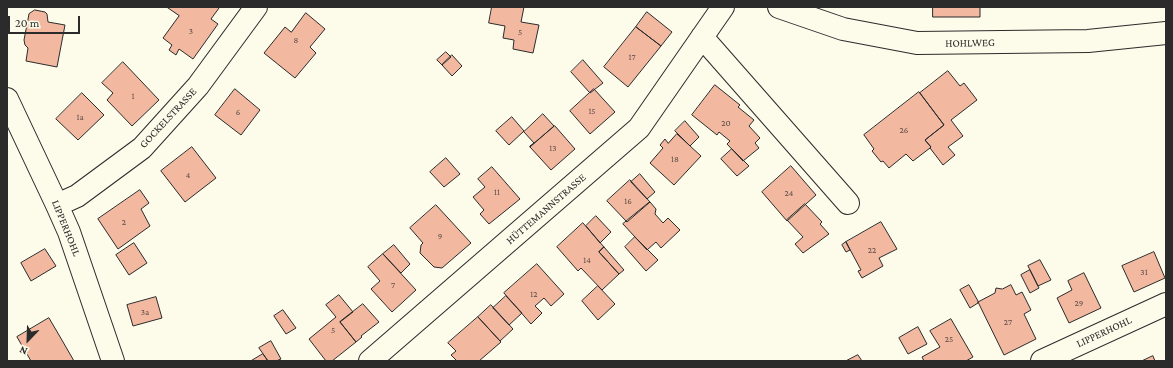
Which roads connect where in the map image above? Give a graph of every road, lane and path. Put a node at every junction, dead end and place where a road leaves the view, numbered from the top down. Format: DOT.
graph roads {
  1 [pos="256,7"];
  2 [pos="723,7"];
  3 [pos="779,7"];
  4 [pos="1166,33"];
  5 [pos="702,37"];
  6 [pos="7,99"];
  7 [pos="848,203"];
  8 [pos="57,205"];
  9 [pos="1166,304"];
  10 [pos="113,361"];
  11 [pos="370,361"];
  12 [pos="1042,361"];
  1 -- 8 [label="street, GOCKELSTRASSE"];
  2 -- 5 [label="street, HÜTTEMANNSTRASSE"];
  3 -- 4 [label="street, HOHLWEG"];
  5 -- 7 [label="street"];
  5 -- 11 [label="street, HÜTTEMANNSTRASSE"];
  6 -- 8 [label="street, LIPPERHOHL"];
  8 -- 10 [label="street, LIPPERHOHL"];
  9 -- 12 [label="street, LIPPERHOHL"];
}
